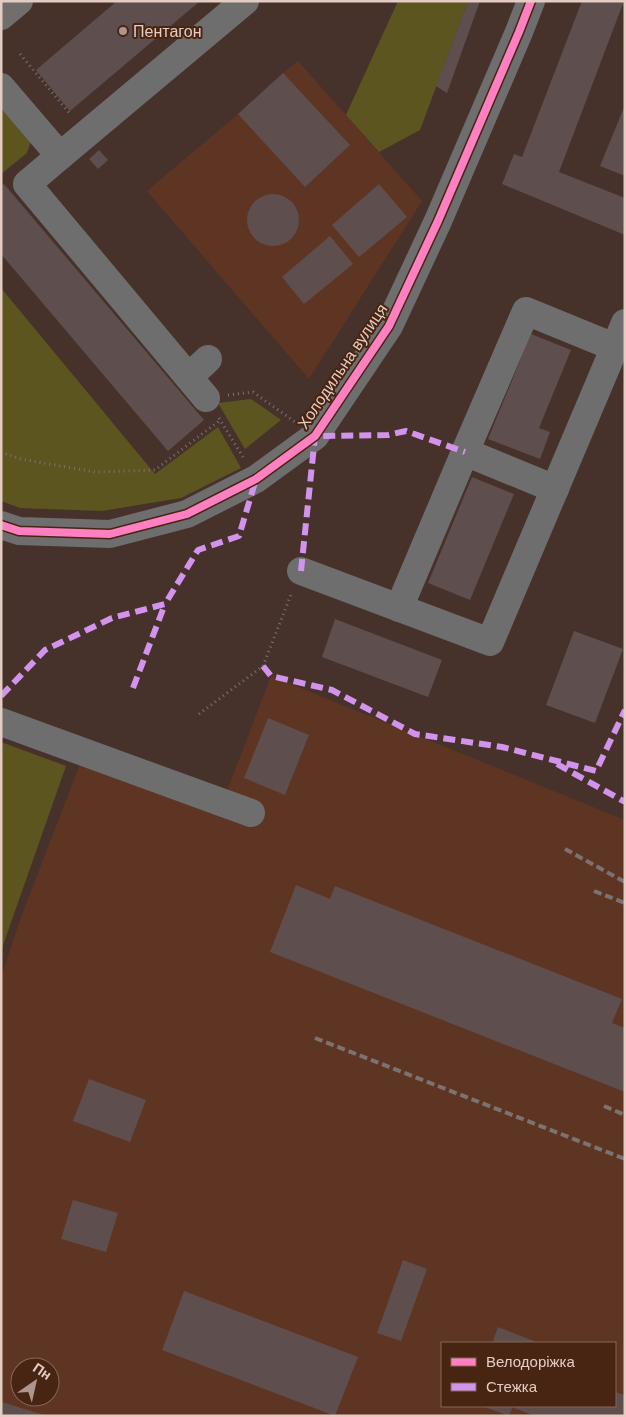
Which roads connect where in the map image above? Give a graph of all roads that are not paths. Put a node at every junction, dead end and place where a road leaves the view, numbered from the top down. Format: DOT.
graph roads {
  1 [pos="18,1"];
  2 [pos="244,1"];
  3 [pos="531,1"];
  4 [pos="1,16"];
  5 [pos="1,87"];
  6 [pos="60,156"];
  7 [pos="625,323"];
  8 [pos="614,348"];
  9 [pos="213,409"];
  10 [pos="465,452"];
  11 [pos="555,489"];
  12 [pos="1,525"];
  13 [pos="301,571"];
  14 [pos="400,608"];
  15 [pos="1,722"];
  16 [pos="251,813"];
  1 -- 4 [label="main road"];
  2 -- 6 [label="street"];
  3 -- 12 [label="street, Холодильна вулиця"];
  5 -- 6 [label="street"];
  6 -- 9 [label="street"];
  7 -- 8 [label="street"];
  8 -- 10 [label="street"];
  8 -- 11 [label="street"];
  10 -- 11 [label="street"];
  10 -- 14 [label="street"];
  11 -- 14 [label="street"];
  13 -- 14 [label="street"];
  15 -- 16 [label="street"];
}
